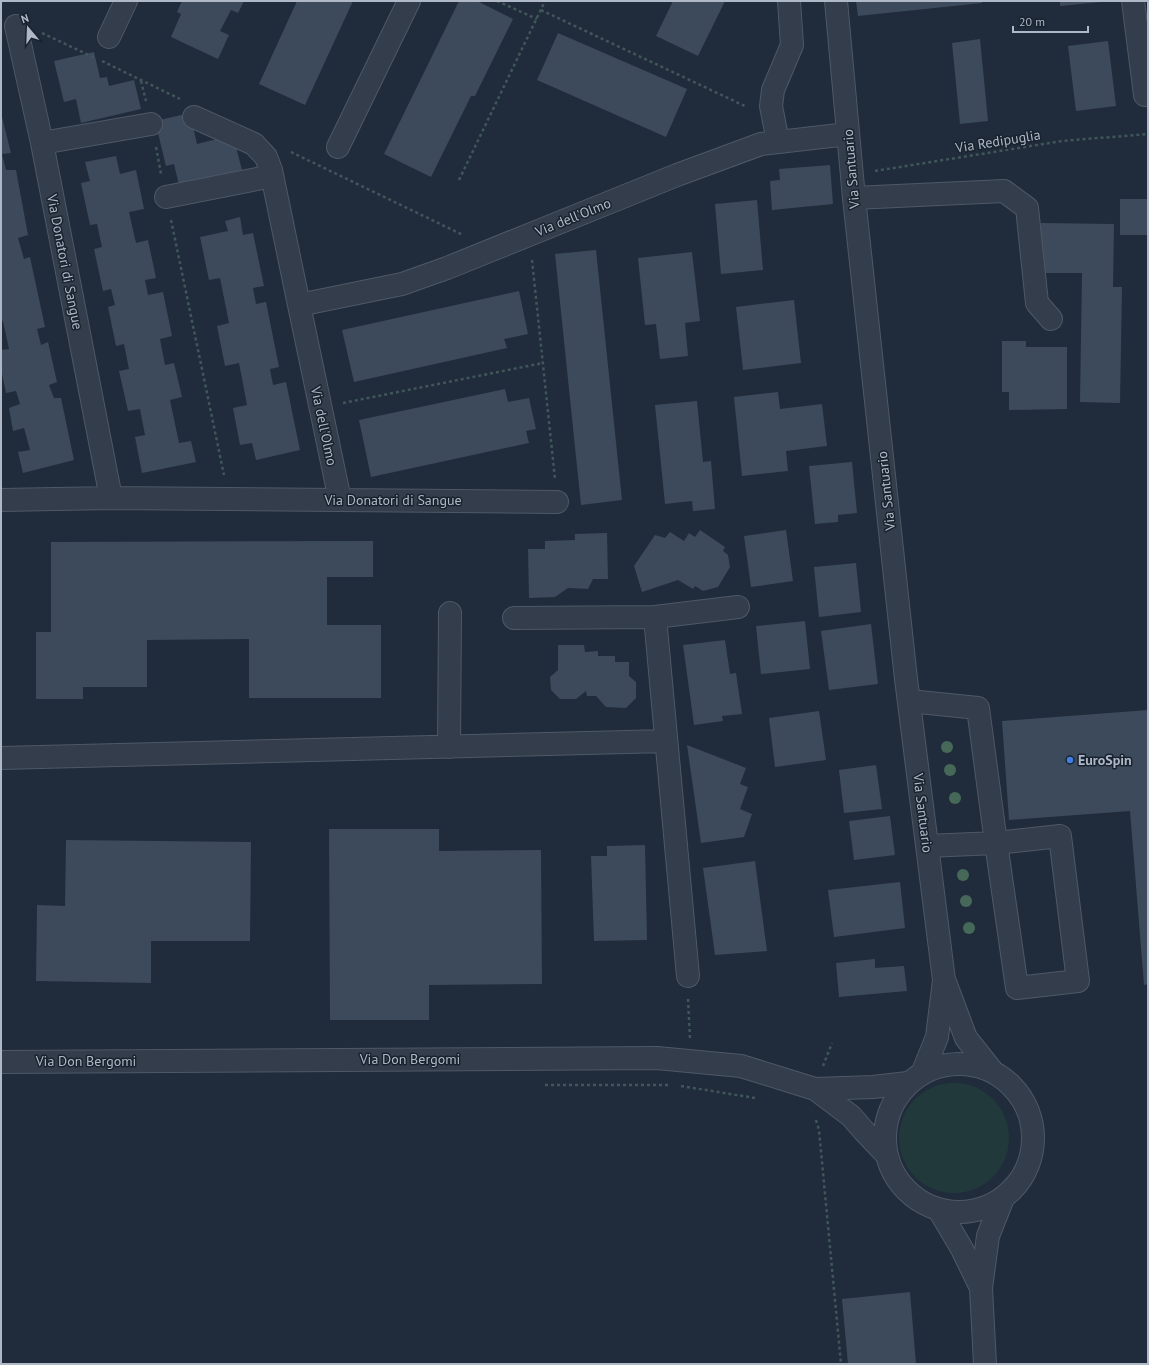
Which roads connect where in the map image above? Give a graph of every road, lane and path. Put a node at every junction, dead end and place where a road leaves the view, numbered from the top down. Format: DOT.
graph roads {
  1 [pos="126,1"];
  2 [pos="409,1"];
  3 [pos="497,1"];
  4 [pos="545,1"];
  5 [pos="788,1"];
  6 [pos="836,1"];
  7 [pos="1133,1"];
  8 [pos="541,10"];
  9 [pos="537,19"];
  10 [pos="16,26"];
  11 [pos="109,37"];
  12 [pos="141,80"];
  13 [pos="1145,95"];
  14 [pos="771,106"];
  15 [pos="194,117"];
  16 [pos="151,124"];
  17 [pos="848,134"];
  18 [pos="1148,134"];
  19 [pos="778,142"];
  20 [pos="42,143"];
  21 [pos="338,147"];
  22 [pos="852,175"];
  23 [pos="272,176"];
  24 [pos="459,180"];
  25 [pos="166,197"];
  26 [pos="854,198"];
  27 [pos="529,235"];
  28 [pos="299,305"];
  29 [pos="1051,319"];
  30 [pos="542,362"];
  31 [pos="320,408"];
  32 [pos="111,498"];
  33 [pos="230,499"];
  34 [pos="1,500"];
  35 [pos="340,500"];
  36 [pos="557,502"];
  37 [pos="738,607"];
  38 [pos="450,613"];
  39 [pos="655,617"];
  40 [pos="514,618"];
  41 [pos="909,701"];
  42 [pos="666,740"];
  43 [pos="449,747"];
  44 [pos="1,758"];
  45 [pos="996,843"];
  46 [pos="927,846"];
  47 [pos="688,976"];
  48 [pos="944,980"];
  49 [pos="690,1044"];
  50 [pos="1,1062"];
  51 [pos="993,1072"];
  52 [pos="915,1078"];
  53 [pos="539,1085"];
  54 [pos="672,1085"];
  55 [pos="680,1086"];
  56 [pos="815,1089"];
  57 [pos="757,1098"];
  58 [pos="815,1117"];
  59 [pos="886,1153"];
  60 [pos="1003,1198"];
  61 [pos="939,1210"];
  62 [pos="981,1288"];
  63 [pos="841,1364"];
  64 [pos="984,1364"];
  1 -- 11 [label="street"];
  2 -- 21 [label="street"];
  3 -- 9 [label="path"];
  4 -- 8 [label="path"];
  5 -- 14 [label="street"];
  6 -- 17 [label="street, Via Santuario"];
  7 -- 13 [label="street"];
  8 -- 9 [label="path"];
  8 -- 14 [label="path"];
  9 -- 24 [label="path"];
  10 -- 20 [label="street, Via Donatori di Sangue"];
  12 -- 16 [label="path"];
  14 -- 19 [label="street"];
  15 -- 23 [label="street, Via dell'Olmo"];
  16 -- 20 [label="street"];
  16 -- 25 [label="path"];
  17 -- 19 [label="street, Via dell'Olmo"];
  17 -- 22 [label="street, Via Santuario"];
  18 -- 22 [label="path, Via Redipuglia"];
  19 -- 27 [label="street, Via dell'Olmo"];
  20 -- 32 [label="street, Via Donatori di Sangue"];
  22 -- 26 [label="street, Via Santuario"];
  23 -- 25 [label="street"];
  23 -- 28 [label="street, Via dell'Olmo"];
  25 -- 33 [label="path"];
  26 -- 29 [label="street"];
  26 -- 41 [label="street, Via Santuario"];
  27 -- 28 [label="street, Via dell'Olmo"];
  27 -- 30 [label="path"];
  28 -- 31 [label="street, Via dell'Olmo"];
  30 -- 31 [label="path"];
  30 -- 36 [label="path"];
  31 -- 35 [label="street, Via dell'Olmo"];
  32 -- 33 [label="street, Via Donatori di Sangue"];
  32 -- 34 [label="street, Via Donatori di Sangue"];
  33 -- 35 [label="street, Via Donatori di Sangue"];
  35 -- 36 [label="street, Via Donatori di Sangue"];
  37 -- 39 [label="street"];
  38 -- 43 [label="street"];
  39 -- 40 [label="street"];
  39 -- 42 [label="street"];
  41 -- 45 [label="street"];
  41 -- 46 [label="street, Via Santuario"];
  42 -- 43 [label="street"];
  42 -- 47 [label="street"];
  43 -- 44 [label="street"];
  45 -- 45 [label="street"];
  45 -- 46 [label="street"];
  46 -- 48 [label="street, Via Santuario"];
  47 -- 49 [label="path"];
  48 -- 51 [label="street, Via Santuario"];
  48 -- 52 [label="street, Via Santuario"];
  50 -- 56 [label="street, Via Don Bergomi"];
  51 -- 52 [label="street, Via Don Bergomi"];
  51 -- 60 [label="street"];
  52 -- 56 [label="street, Via Don Bergomi"];
  52 -- 59 [label="street, Via Santuario"];
  53 -- 54 [label="path"];
  55 -- 57 [label="path"];
  56 -- 59 [label="street, Via Don Bergomi"];
  58 -- 63 [label="path"];
  59 -- 61 [label="street"];
  60 -- 61 [label="street"];
  60 -- 62 [label="street"];
  61 -- 62 [label="street"];
  62 -- 64 [label="street"];
}
